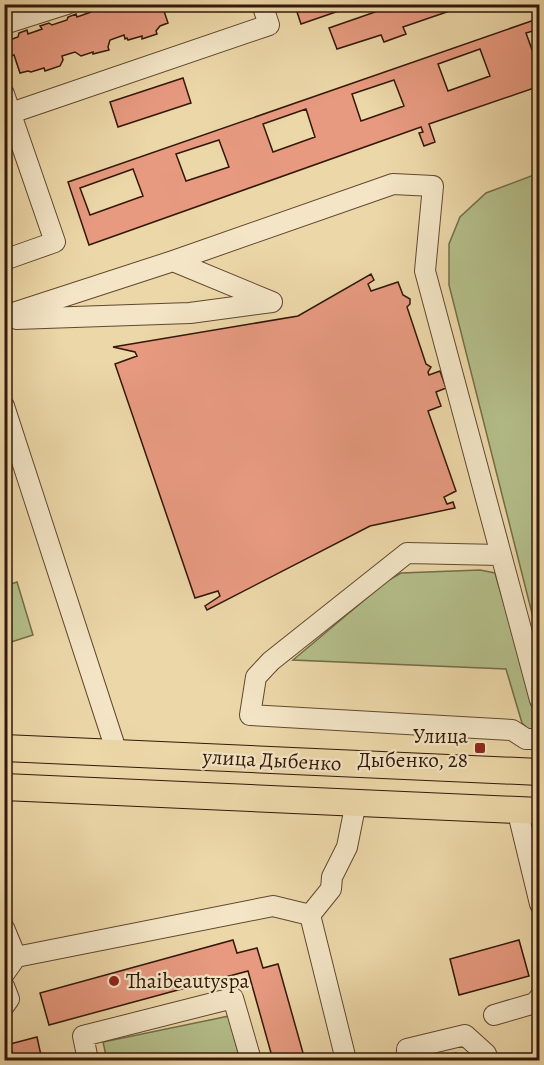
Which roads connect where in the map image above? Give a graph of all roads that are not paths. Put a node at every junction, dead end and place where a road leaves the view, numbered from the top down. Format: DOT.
graph roads {
  1 [pos="67,4"];
  2 [pos="262,4"];
  3 [pos="4,24"];
  4 [pos="8,104"];
  5 [pos="4,260"];
  6 [pos="173,261"];
  7 [pos="4,318"];
  8 [pos="4,406"];
  9 [pos="500,555"];
  10 [pos="540,700"];
  11 [pos="540,739"];
  12 [pos="4,748"];
  13 [pos="117,753"];
  14 [pos="540,772"];
  15 [pos="4,787"];
  16 [pos="356,802"];
  17 [pos="528,810"];
  18 [pos="540,904"];
  19 [pos="310,915"];
  20 [pos="4,928"];
  21 [pos="16,957"];
  22 [pos="4,974"];
  23 [pos="4,986"];
  24 [pos="540,997"];
  25 [pos="4,1006"];
  26 [pos="494,1016"];
  27 [pos="88,1060"];
  28 [pos="251,1060"];
  29 [pos="346,1060"];
  30 [pos="407,1060"];
  31 [pos="488,1060"];
  1 -- 3 [label="lane"];
  2 -- 4 [label="lane"];
  4 -- 5 [label="lane"];
  6 -- 7 [label="lane"];
  6 -- 7 [label="lane"];
  6 -- 9 [label="lane"];
  8 -- 13 [label="lane"];
  9 -- 10 [label="lane"];
  9 -- 11 [label="lane"];
  12 -- 13 [label="main road, улица Дыбенко"];
  13 -- 14 [label="main road, улица Дыбенко"];
  15 -- 16 [label="main road, улица Дыбенко"];
  16 -- 17 [label="main road, улица Дыбенко"];
  16 -- 19 [label="lane"];
  17 -- 18 [label="lane"];
  19 -- 21 [label="lane"];
  19 -- 29 [label="lane"];
  20 -- 21 [label="lane"];
  21 -- 22 [label="lane"];
  23 -- 25 [label="lane"];
  24 -- 26 [label="lane"];
  27 -- 28 [label="lane"];
  30 -- 31 [label="lane"];
}
